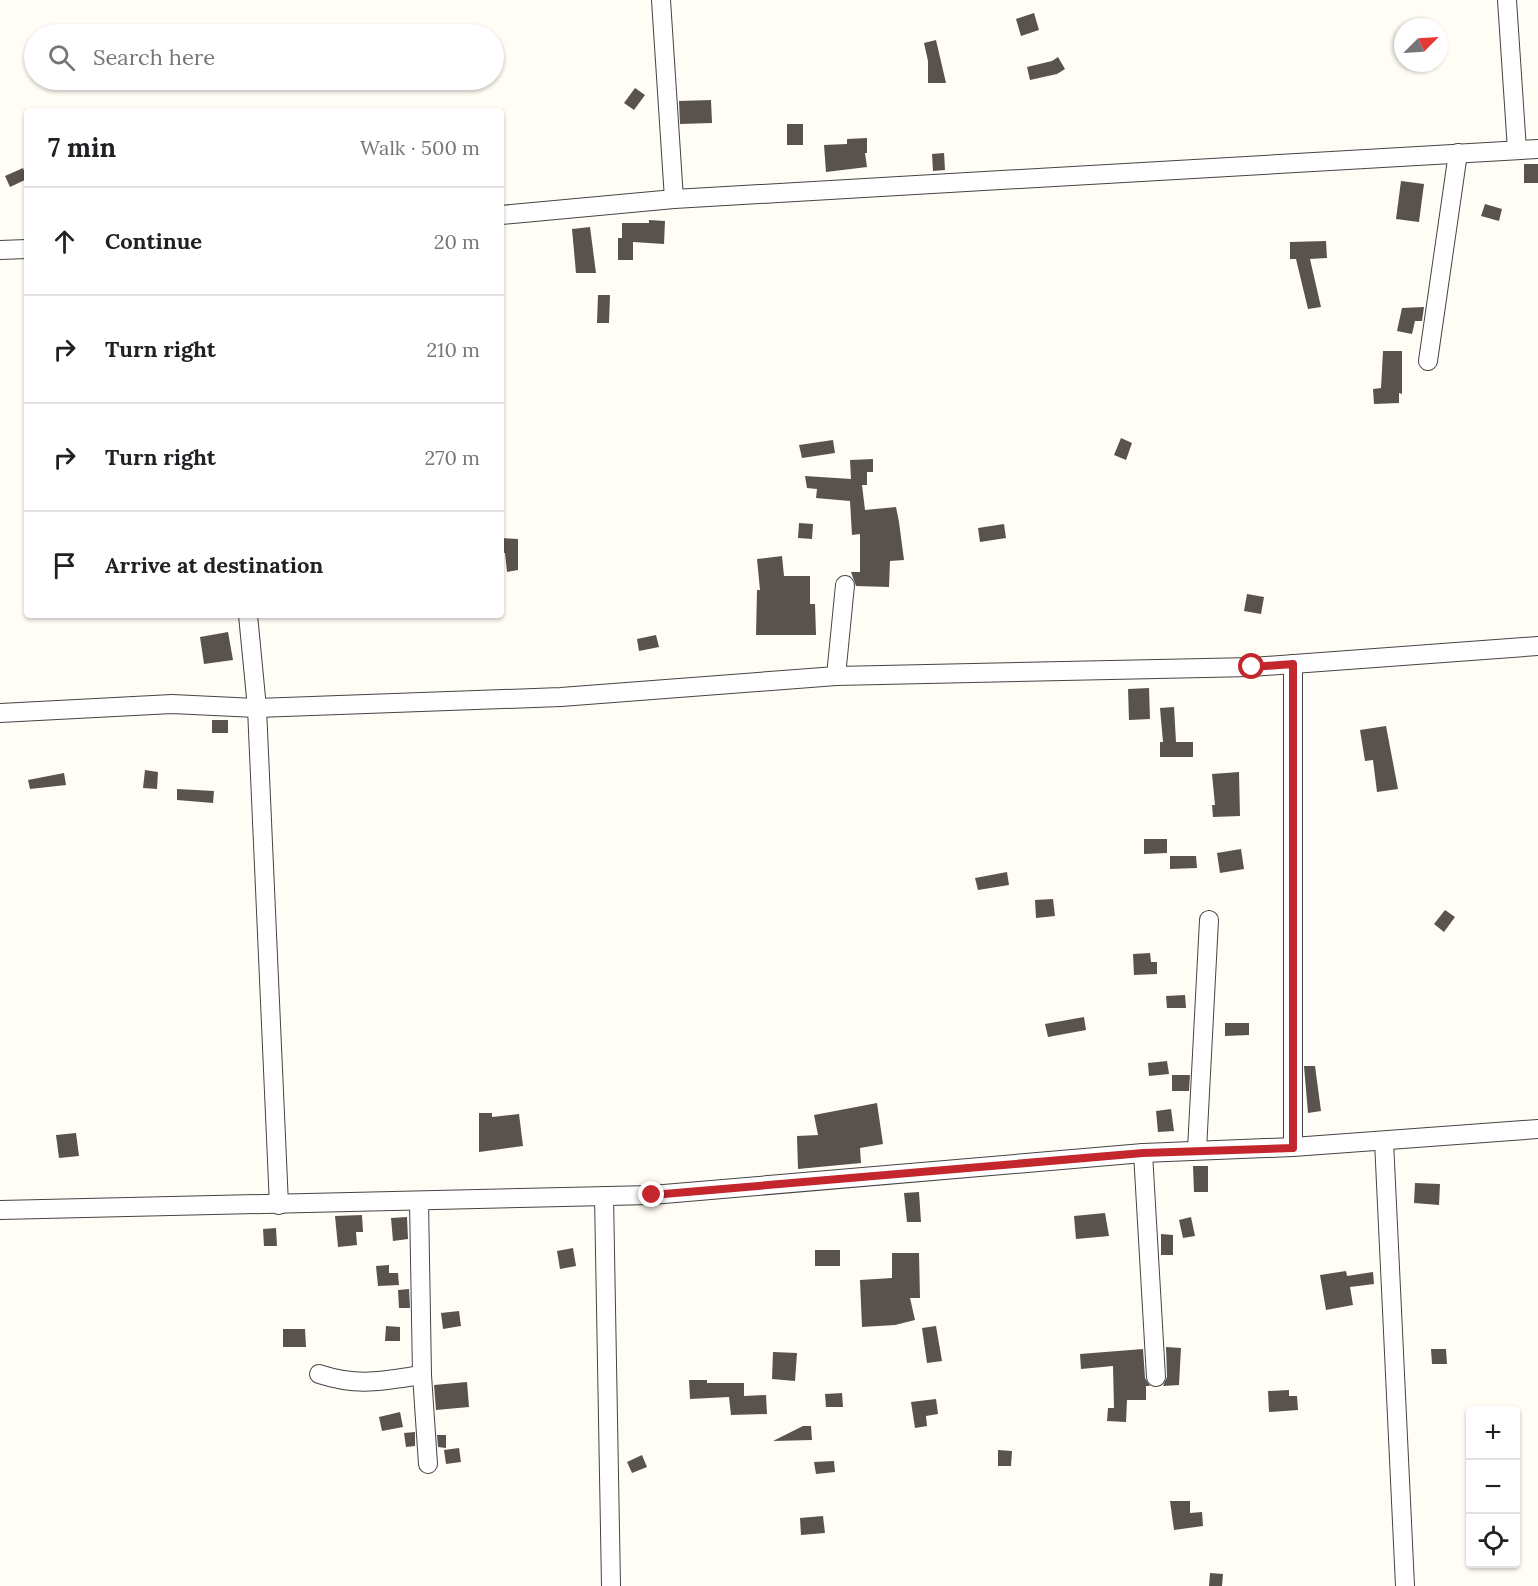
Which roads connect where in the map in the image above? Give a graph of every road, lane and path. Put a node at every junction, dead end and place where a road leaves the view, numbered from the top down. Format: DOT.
graph roads {
  1 [pos="661,0"];
  2 [pos="1507,0"];
  3 [pos="1538,149"];
  4 [pos="1517,150"];
  5 [pos="1458,153"];
  6 [pos="674,200"];
  7 [pos="504,215"];
  8 [pos="24,249"];
  9 [pos="0,250"];
  10 [pos="1428,361"];
  11 [pos="845,585"];
  12 [pos="248,618"];
  13 [pos="1538,646"];
  14 [pos="1293,664"];
  15 [pos="836,676"];
  16 [pos="257,708"];
  17 [pos="0,713"];
  18 [pos="1209,920"];
  19 [pos="1538,1129"];
  20 [pos="1384,1141"];
  21 [pos="1293,1148"];
  22 [pos="1197,1150"];
  23 [pos="1143,1153"];
  24 [pos="604,1196"];
  25 [pos="419,1201"];
  26 [pos="279,1205"];
  27 [pos="0,1210"];
  28 [pos="319,1374"];
  29 [pos="422,1375"];
  30 [pos="1156,1377"];
  31 [pos="428,1464"];
  32 [pos="611,1586"];
  33 [pos="1405,1586"];
  1 -- 6 [label="street"];
  2 -- 4 [label="street"];
  3 -- 4 [label="street"];
  4 -- 5 [label="street"];
  5 -- 6 [label="street"];
  5 -- 10 [label="street"];
  6 -- 7 [label="street"];
  8 -- 9 [label="street"];
  11 -- 15 [label="street"];
  12 -- 16 [label="street"];
  13 -- 14 [label="street"];
  14 -- 15 [label="street"];
  14 -- 21 [label="street"];
  15 -- 16 [label="street"];
  16 -- 17 [label="street"];
  16 -- 26 [label="street"];
  18 -- 22 [label="street"];
  19 -- 20 [label="street"];
  20 -- 21 [label="street"];
  20 -- 33 [label="street"];
  21 -- 22 [label="street"];
  22 -- 23 [label="street"];
  23 -- 24 [label="street"];
  23 -- 30 [label="street"];
  24 -- 25 [label="street"];
  24 -- 32 [label="street"];
  25 -- 26 [label="street"];
  25 -- 29 [label="street"];
  26 -- 27 [label="street"];
  28 -- 29 [label="street"];
  29 -- 31 [label="street"];
}
